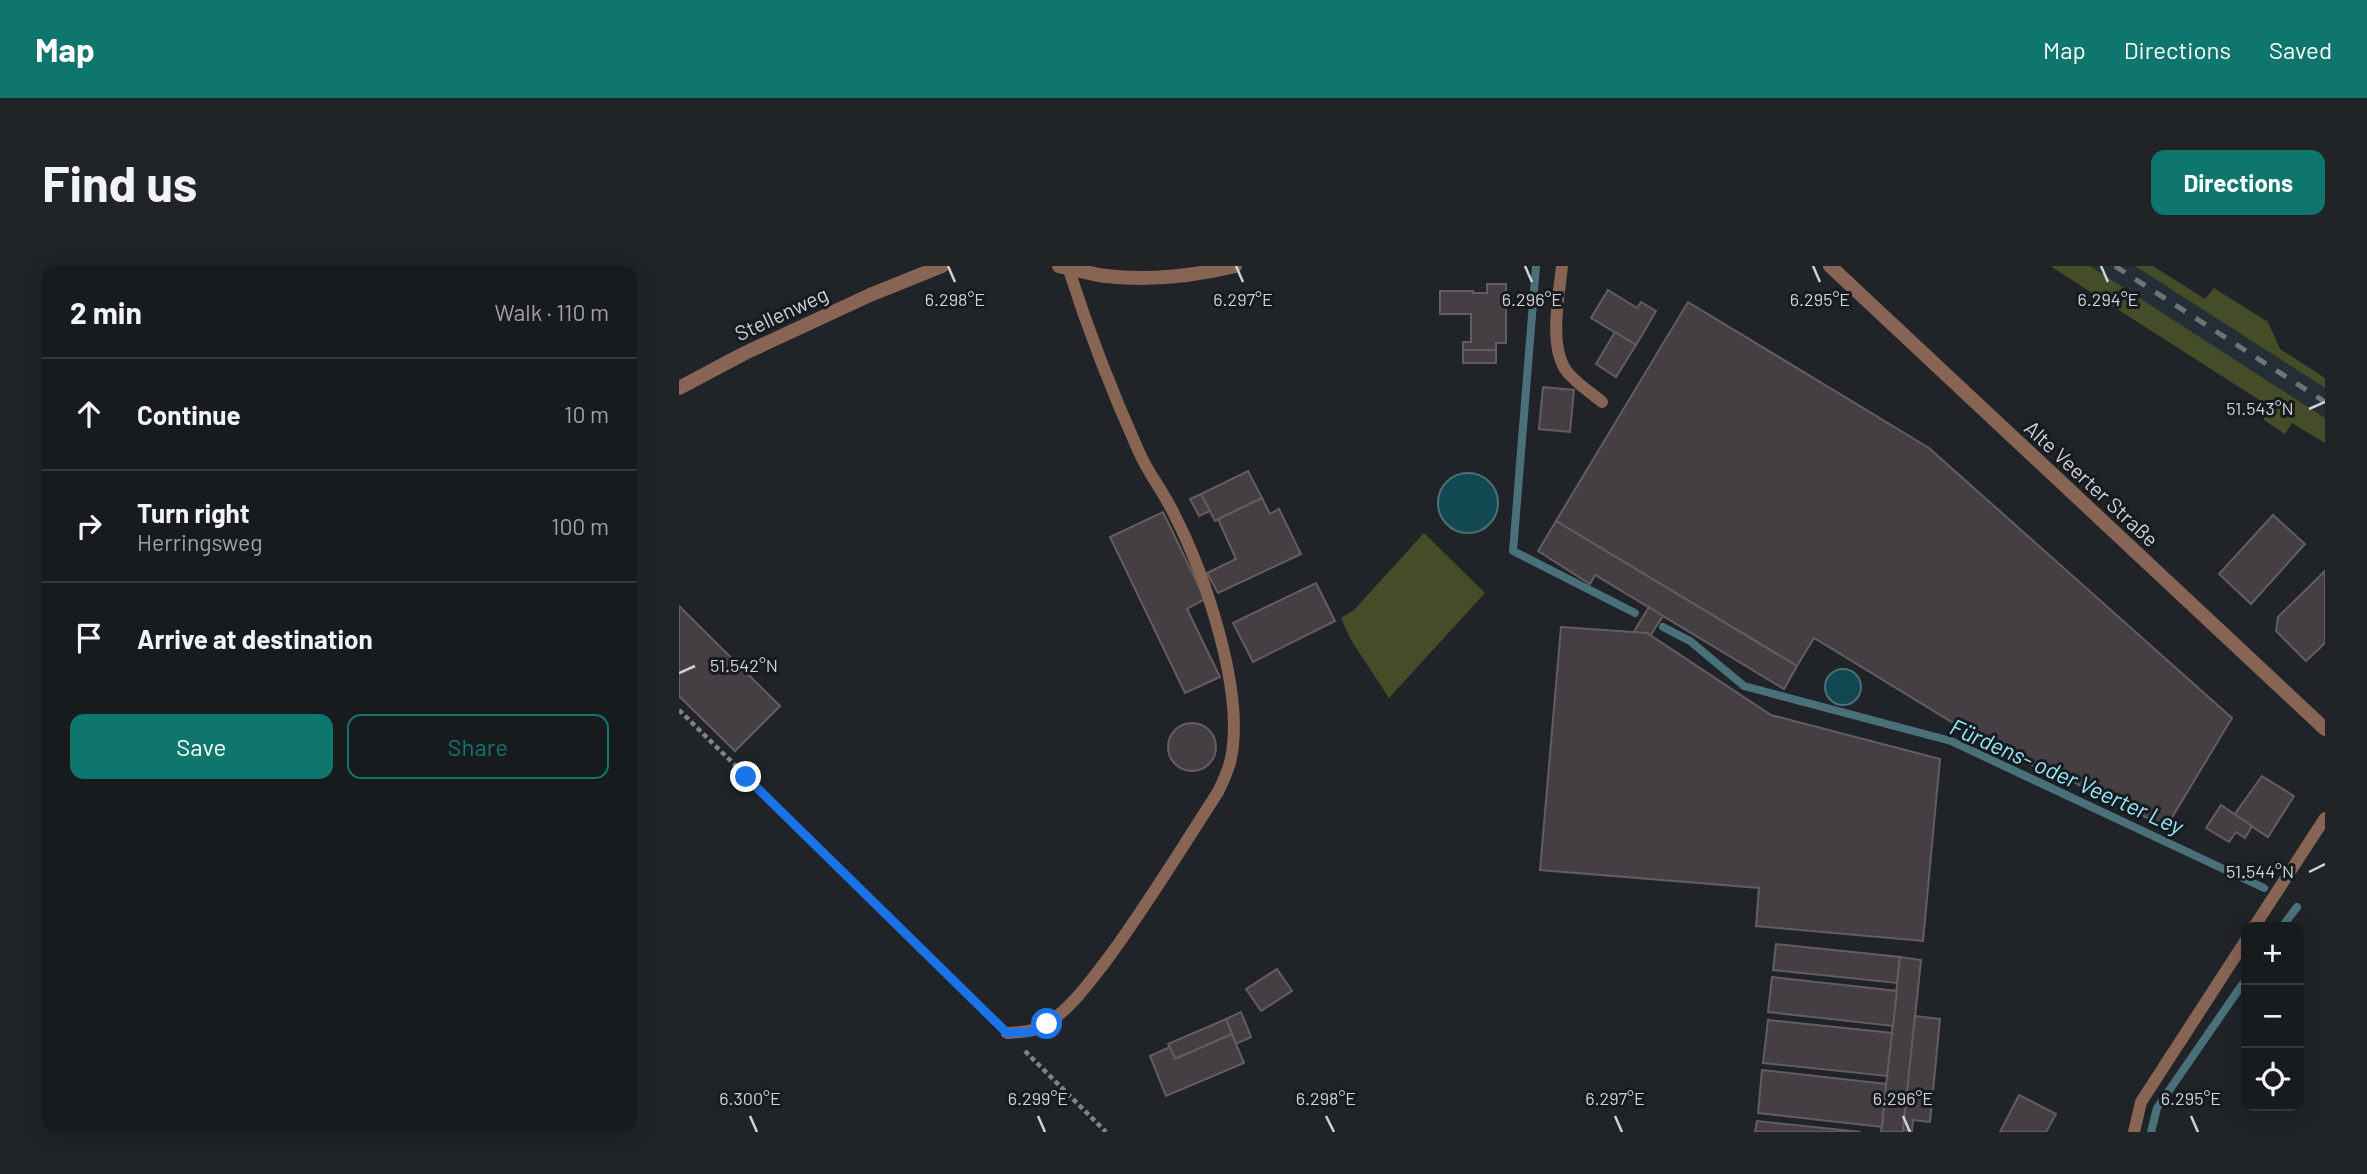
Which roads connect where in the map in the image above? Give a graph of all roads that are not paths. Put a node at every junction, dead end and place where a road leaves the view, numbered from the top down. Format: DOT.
graph roads {
  1 [pos="942,266"];
  2 [pos="1235,266"];
  3 [pos="1562,266"];
  4 [pos="1830,266"];
  5 [pos="1063,267"];
  6 [pos="679,388"];
  7 [pos="1602,402"];
  8 [pos="2325,729"];
  9 [pos="2325,818"];
  10 [pos="2257,922"];
  11 [pos="2241,948"];
  12 [pos="1007,1033"];
  13 [pos="2134,1132"];
  1 -- 6 [label="street, Stellenweg"];
  2 -- 5 [label="street"];
  3 -- 7 [label="lane"];
  4 -- 8 [label="street, Alte Veerter Straße"];
  5 -- 12 [label="lane"];
  9 -- 10 [label="lane"];
  11 -- 13 [label="lane"];
}
